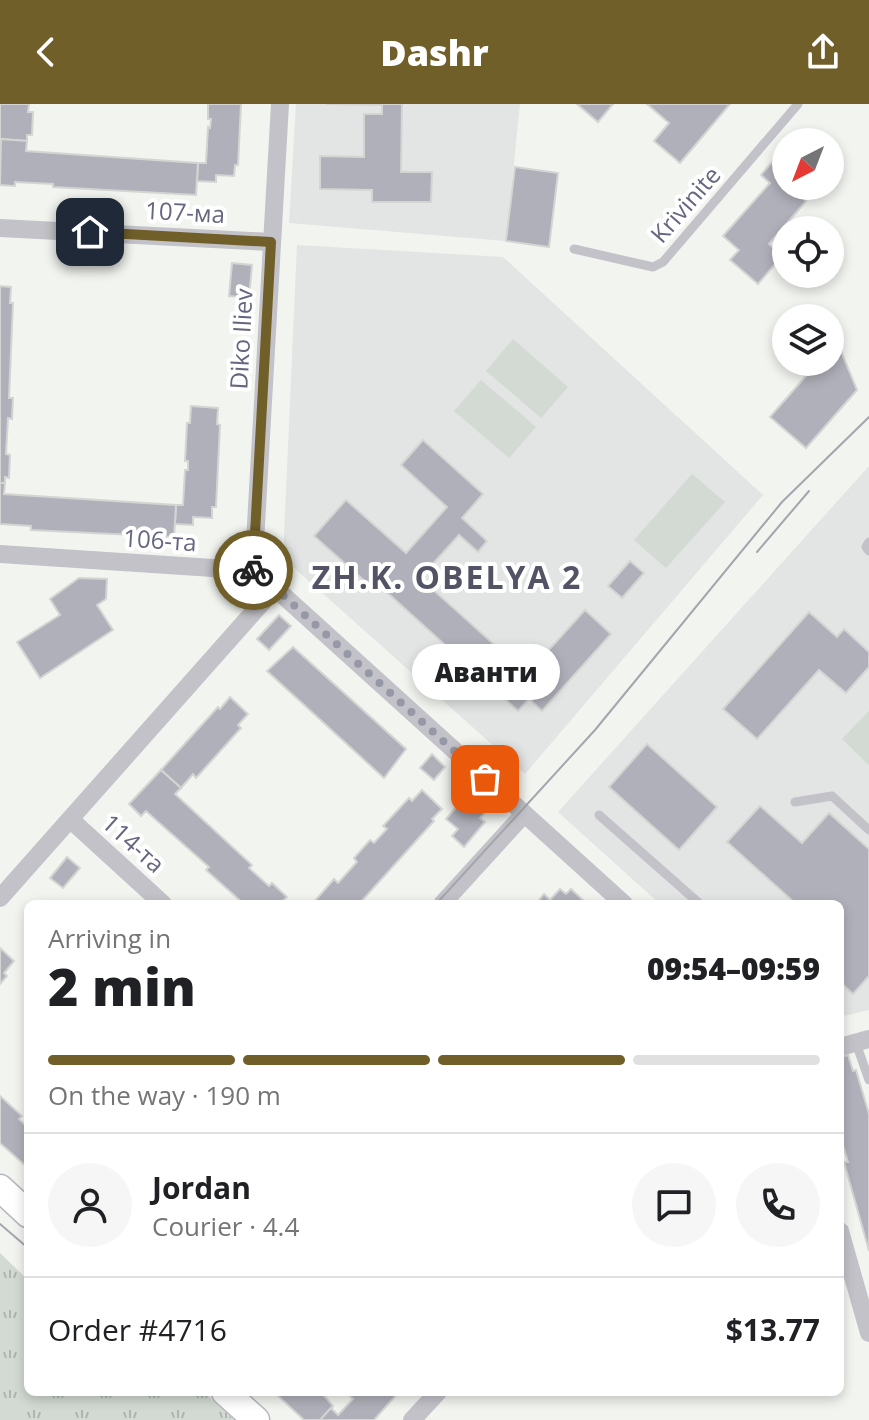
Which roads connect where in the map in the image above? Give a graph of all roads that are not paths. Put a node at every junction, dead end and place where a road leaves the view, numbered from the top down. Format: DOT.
graph roads {
  1 [pos="280,104"];
  2 [pos="798,104"];
  3 [pos="0,228"];
  4 [pos="271,242"];
  5 [pos="574,249"];
  6 [pos="869,542"];
  7 [pos="869,551"];
  8 [pos="0,554"];
  9 [pos="253,577"];
  10 [pos="275,588"];
  11 [pos="795,802"];
  12 [pos="524,814"];
  13 [pos="599,815"];
  14 [pos="71,820"];
  15 [pos="869,830"];
  16 [pos="0,898"];
  17 [pos="159,900"];
  18 [pos="446,900"];
  19 [pos="620,900"];
  20 [pos="695,900"];
  21 [pos="855,1043"];
  22 [pos="869,1080"];
  23 [pos="0,1188"];
  24 [pos="24,1210"];
  25 [pos="844,1245"];
  26 [pos="869,1333"];
  27 [pos="229,1396"];
  28 [pos="434,1396"];
  29 [pos="256,1420"];
  30 [pos="412,1420"];
  1 -- 4 [label="street, Diko Iliev"];
  2 -- 5 [label="lane, Krivinite"];
  3 -- 4 [label="street, 107-ма"];
  4 -- 9 [label="street, Diko Iliev"];
  6 -- 7 [label="lane"];
  8 -- 9 [label="street, 106-та"];
  9 -- 10 [label="street, 106-та"];
  10 -- 12 [label="street, 106-та"];
  10 -- 14 [label="street"];
  11 -- 15 [label="lane"];
  12 -- 18 [label="street"];
  12 -- 19 [label="street, 106-та"];
  13 -- 20 [label="lane"];
  14 -- 16 [label="street"];
  14 -- 17 [label="street, 114-та"];
  21 -- 22 [label="lane"];
  23 -- 24 [label="street"];
  25 -- 26 [label="street"];
  27 -- 29 [label="street"];
  28 -- 30 [label="street"];
}
